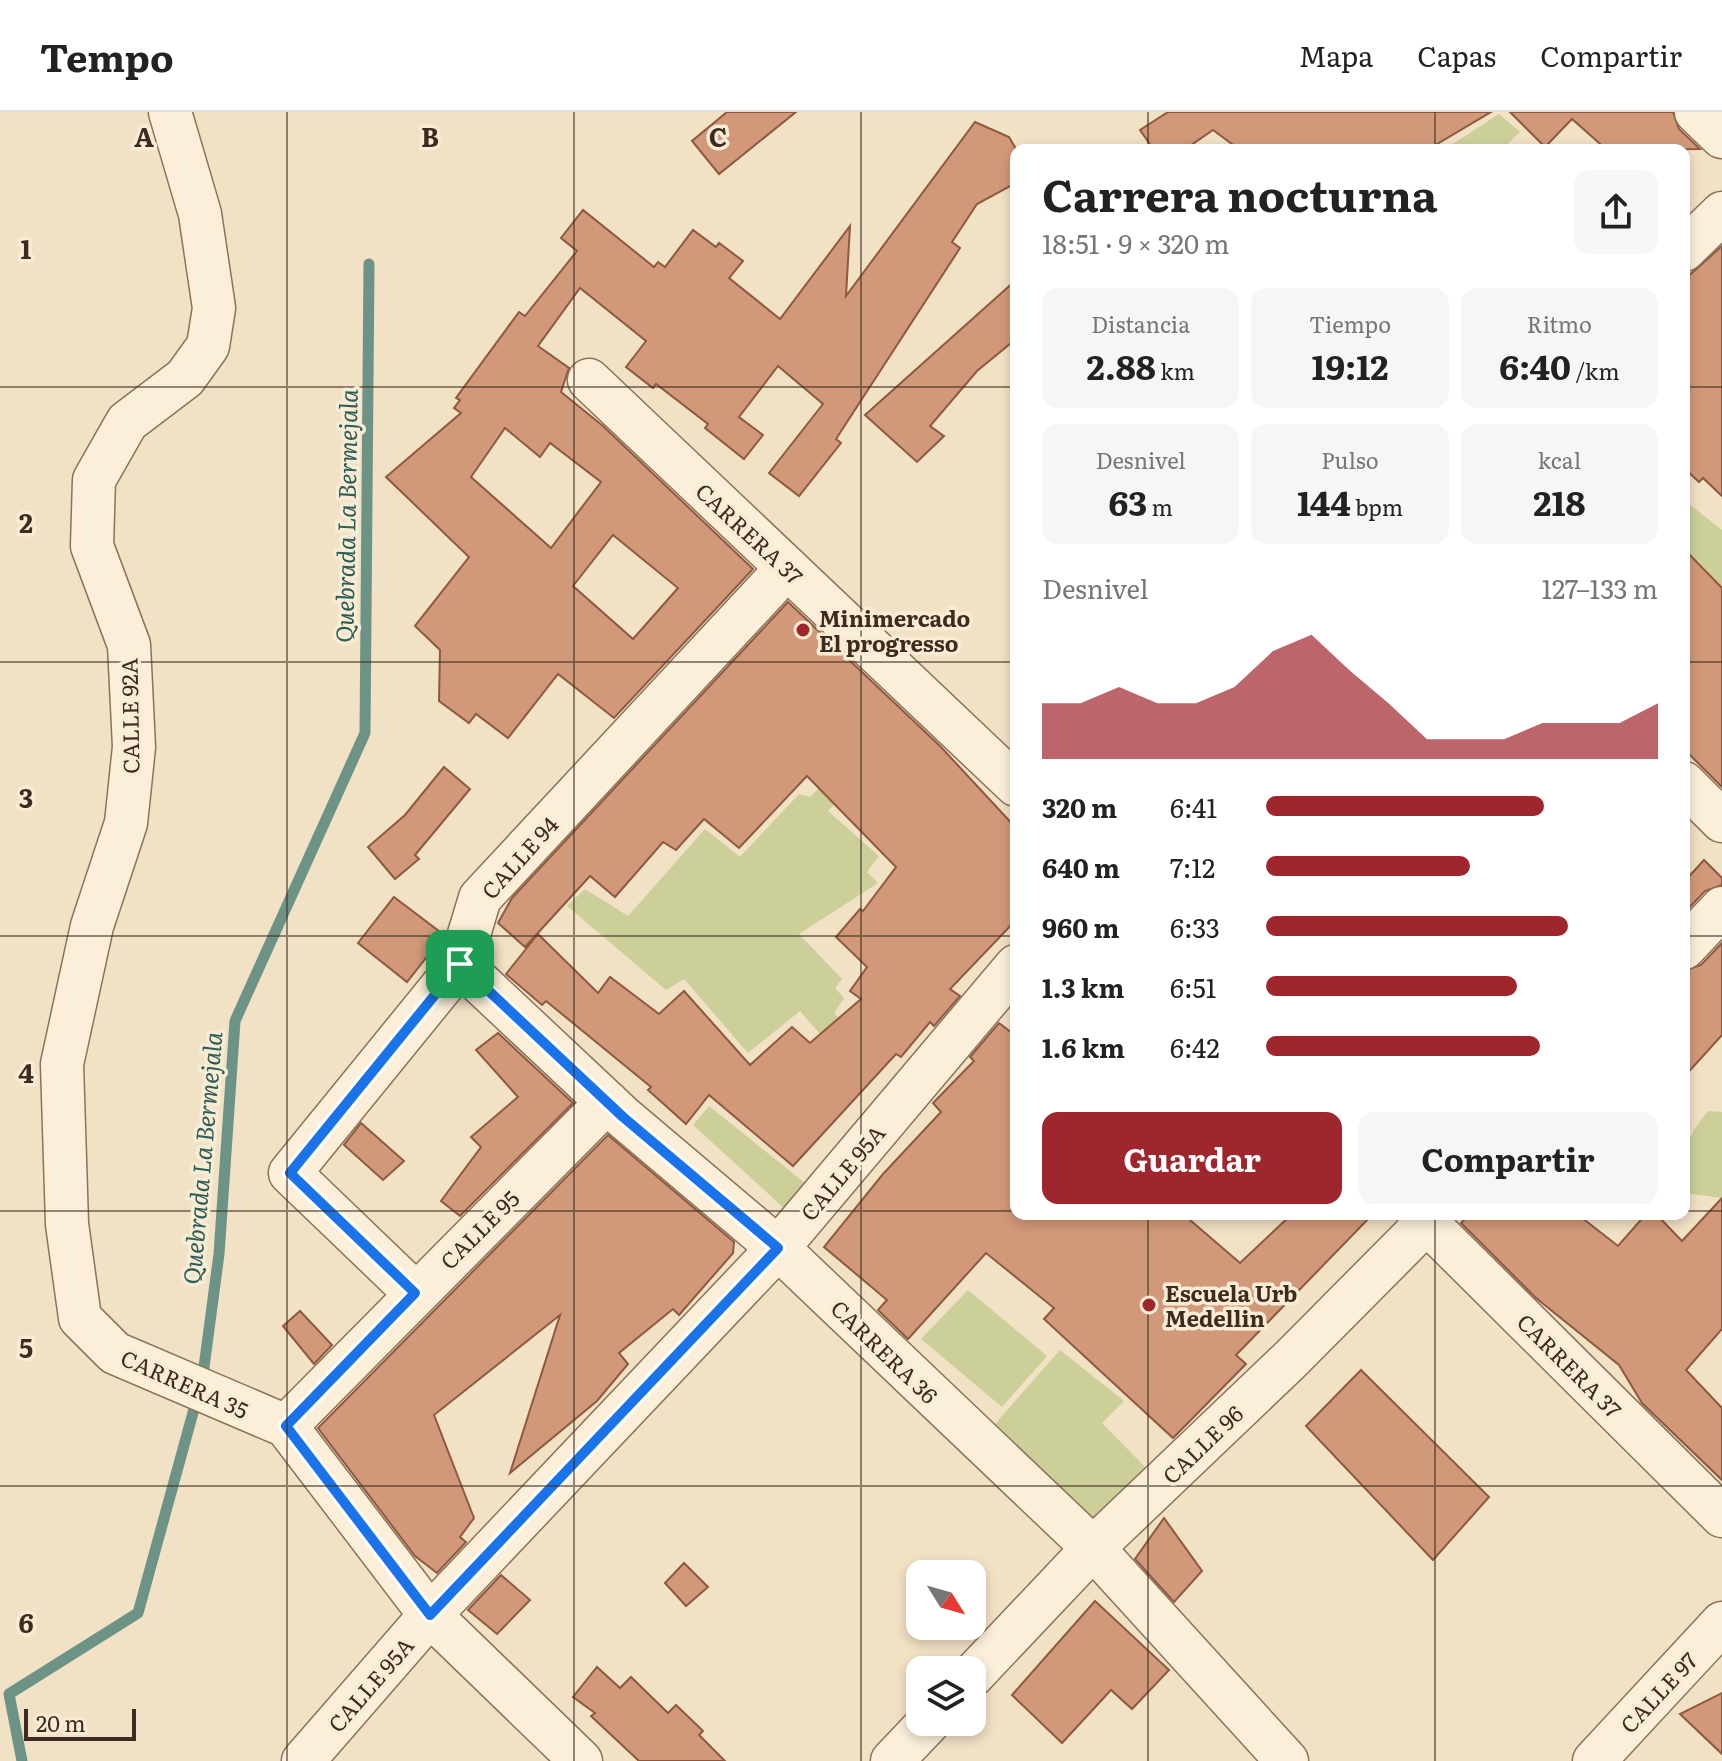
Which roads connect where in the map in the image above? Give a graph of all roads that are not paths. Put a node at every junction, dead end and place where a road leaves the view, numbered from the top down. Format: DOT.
graph roads {
  1 [pos="170,112"];
  2 [pos="1696,112"];
  3 [pos="1722,137"];
  4 [pos="1722,213"];
  5 [pos="1690,244"];
  6 [pos="589,380"];
  7 [pos="787,568"];
  8 [pos="1010,779"];
  9 [pos="1690,789"];
  10 [pos="1722,821"];
  11 [pos="1722,908"];
  12 [pos="1690,942"];
  13 [pos="460,964"];
  14 [pos="1010,973"];
  15 [pos="607,1102"];
  16 [pos="1423,1220"];
  17 [pos="1429,1220"];
  18 [pos="778,1248"];
  19 [pos="415,1293"];
  20 [pos="80,1318"];
  21 [pos="286,1426"];
  22 [pos="1722,1516"];
  23 [pos="1093,1548"];
  24 [pos="430,1615"];
  25 [pos="1722,1623"];
  26 [pos="986,1661"];
  27 [pos="916,1736"];
  28 [pos="303,1761"];
  29 [pos="581,1761"];
  30 [pos="892,1761"];
  31 [pos="1287,1761"];
  32 [pos="1594,1761"];
  1 -- 20 [label="street, CALLE 92A"];
  2 -- 3 [label="street"];
  4 -- 5 [label="street"];
  6 -- 7 [label="street, CARRERA 37"];
  7 -- 8 [label="street, CARRERA 37"];
  7 -- 13 [label="street, CALLE 94"];
  9 -- 10 [label="street"];
  11 -- 12 [label="street"];
  13 -- 15 [label="street, CARRERA 36"];
  13 -- 19 [label="street, CALLE 94"];
  14 -- 18 [label="street, CALLE 95A"];
  15 -- 18 [label="street, CARRERA 36"];
  15 -- 19 [label="street, CALLE 95"];
  16 -- 23 [label="street, CALLE 96"];
  17 -- 22 [label="street, CARRERA 37"];
  18 -- 23 [label="street, CARRERA 36"];
  18 -- 24 [label="street, CALLE 95A"];
  19 -- 21 [label="street, CALLE 95"];
  20 -- 21 [label="street, CARRERA 35"];
  21 -- 24 [label="street, CARRERA 35"];
  23 -- 26 [label="street, CALLE 96"];
  23 -- 31 [label="street, CARRERA 36"];
  24 -- 28 [label="street, CALLE 95A"];
  24 -- 29 [label="street, CARRERA 35"];
  25 -- 32 [label="street, CALLE 97"];
  27 -- 30 [label="street"];
}
